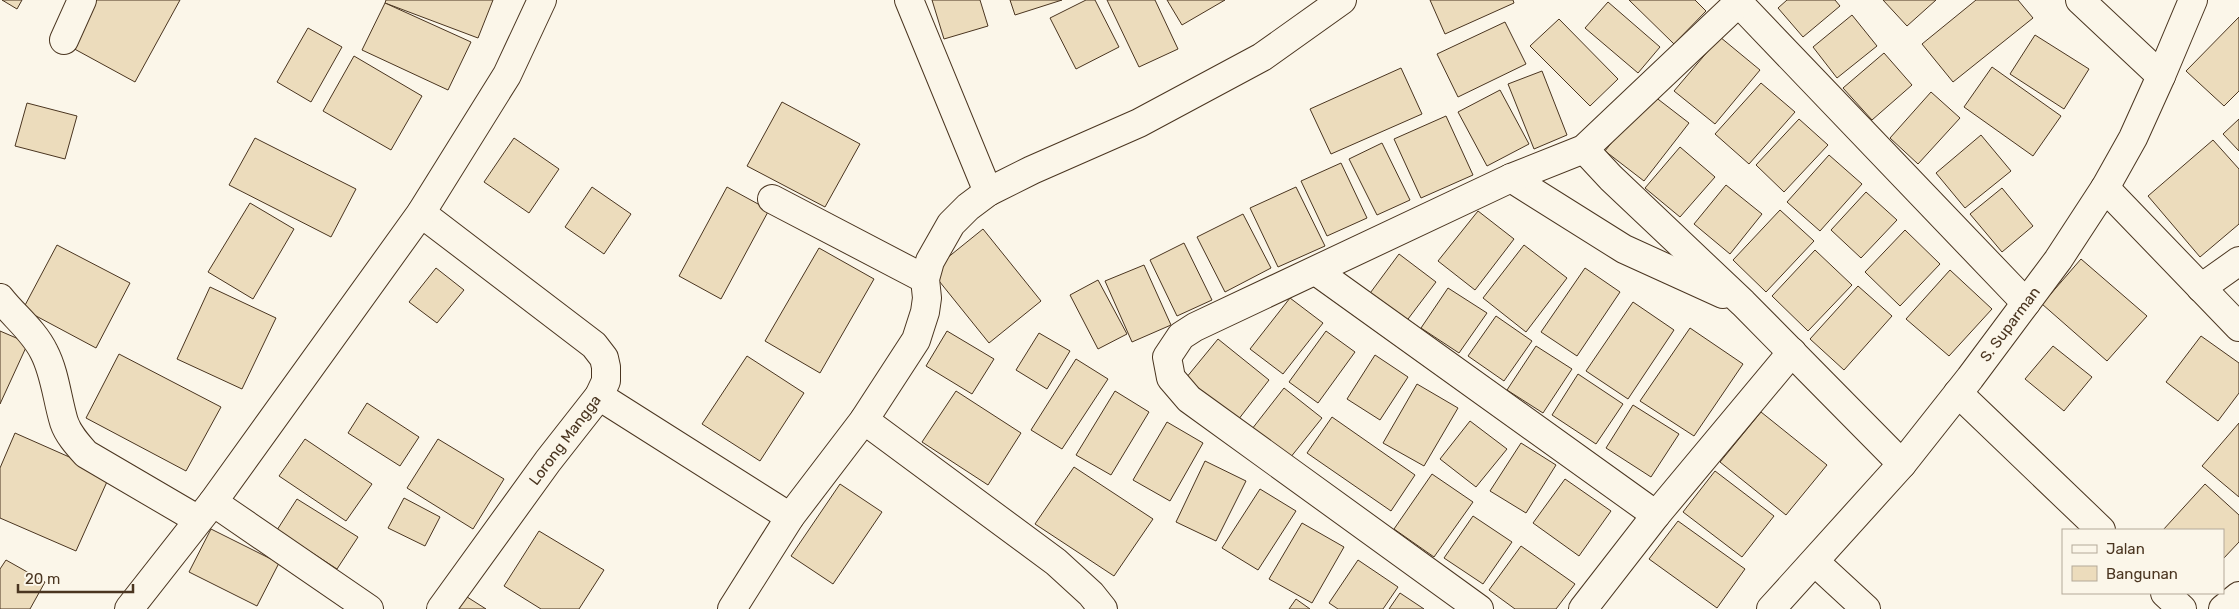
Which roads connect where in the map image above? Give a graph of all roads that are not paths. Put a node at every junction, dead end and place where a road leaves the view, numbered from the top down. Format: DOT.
graph roads {
  1 [pos="82,0"];
  2 [pos="542,0"];
  3 [pos="909,0"];
  4 [pos="1342,0"];
  5 [pos="2080,0"];
  6 [pos="2193,0"];
  7 [pos="1737,1"];
  8 [pos="64,40"];
  9 [pos="2161,76"];
  10 [pos="1584,149"];
  11 [pos="1511,178"];
  12 [pos="2105,188"];
  13 [pos="988,192"];
  14 [pos="772,199"];
  15 [pos="421,213"];
  16 [pos="2239,261"];
  17 [pos="1316,271"];
  18 [pos="926,279"];
  19 [pos="2201,288"];
  20 [pos="0,298"];
  21 [pos="1743,303"];
  22 [pos="2026,303"];
  23 [pos="2239,327"];
  24 [pos="1792,352"];
  25 [pos="1958,392"];
  26 [pos="599,396"];
  27 [pos="864,420"];
  28 [pos="1902,464"];
  29 [pos="205,510"];
  30 [pos="1656,515"];
  31 [pos="790,517"];
  32 [pos="2100,529"];
  33 [pos="1815,562"];
  34 [pos="2166,594"];
  35 [pos="2239,596"];
  36 [pos="129,609"];
  37 [pos="369,609"];
  38 [pos="441,609"];
  39 [pos="732,609"];
  40 [pos="1103,609"];
  41 [pos="1479,609"];
  42 [pos="1583,609"];
  43 [pos="1771,609"];
  44 [pos="1866,609"];
  45 [pos="2182,609"];
  46 [pos="2223,609"];
  1 -- 8 [label="street"];
  2 -- 15 [label="street"];
  3 -- 13 [label="street"];
  4 -- 13 [label="street"];
  5 -- 9 [label="street"];
  6 -- 9 [label="street, S. Suparman"];
  7 -- 10 [label="street"];
  7 -- 22 [label="street"];
  9 -- 12 [label="street, S. Suparman"];
  10 -- 11 [label="street"];
  10 -- 21 [label="street"];
  11 -- 17 [label="street"];
  11 -- 21 [label="street"];
  12 -- 19 [label="street"];
  12 -- 22 [label="street, S. Suparman"];
  13 -- 18 [label="street"];
  14 -- 18 [label="street"];
  15 -- 26 [label="street, Lorong Mangga"];
  15 -- 29 [label="street"];
  16 -- 19 [label="street"];
  17 -- 30 [label="street"];
  17 -- 41 [label="street"];
  18 -- 27 [label="street"];
  19 -- 23 [label="street"];
  20 -- 29 [label="street"];
  21 -- 24 [label="street"];
  22 -- 25 [label="street, S. Suparman"];
  24 -- 28 [label="street"];
  24 -- 30 [label="street"];
  25 -- 28 [label="street, S. Suparman"];
  25 -- 32 [label="street"];
  26 -- 31 [label="street"];
  26 -- 38 [label="street, Lorong Mangga"];
  27 -- 31 [label="street"];
  27 -- 40 [label="street"];
  28 -- 33 [label="street, S. Suparman"];
  29 -- 36 [label="street"];
  29 -- 37 [label="street"];
  30 -- 42 [label="street"];
  31 -- 39 [label="street"];
  33 -- 43 [label="street, S. Suparman"];
  33 -- 44 [label="street"];
  34 -- 45 [label="street"];
  35 -- 46 [label="street"];
}
